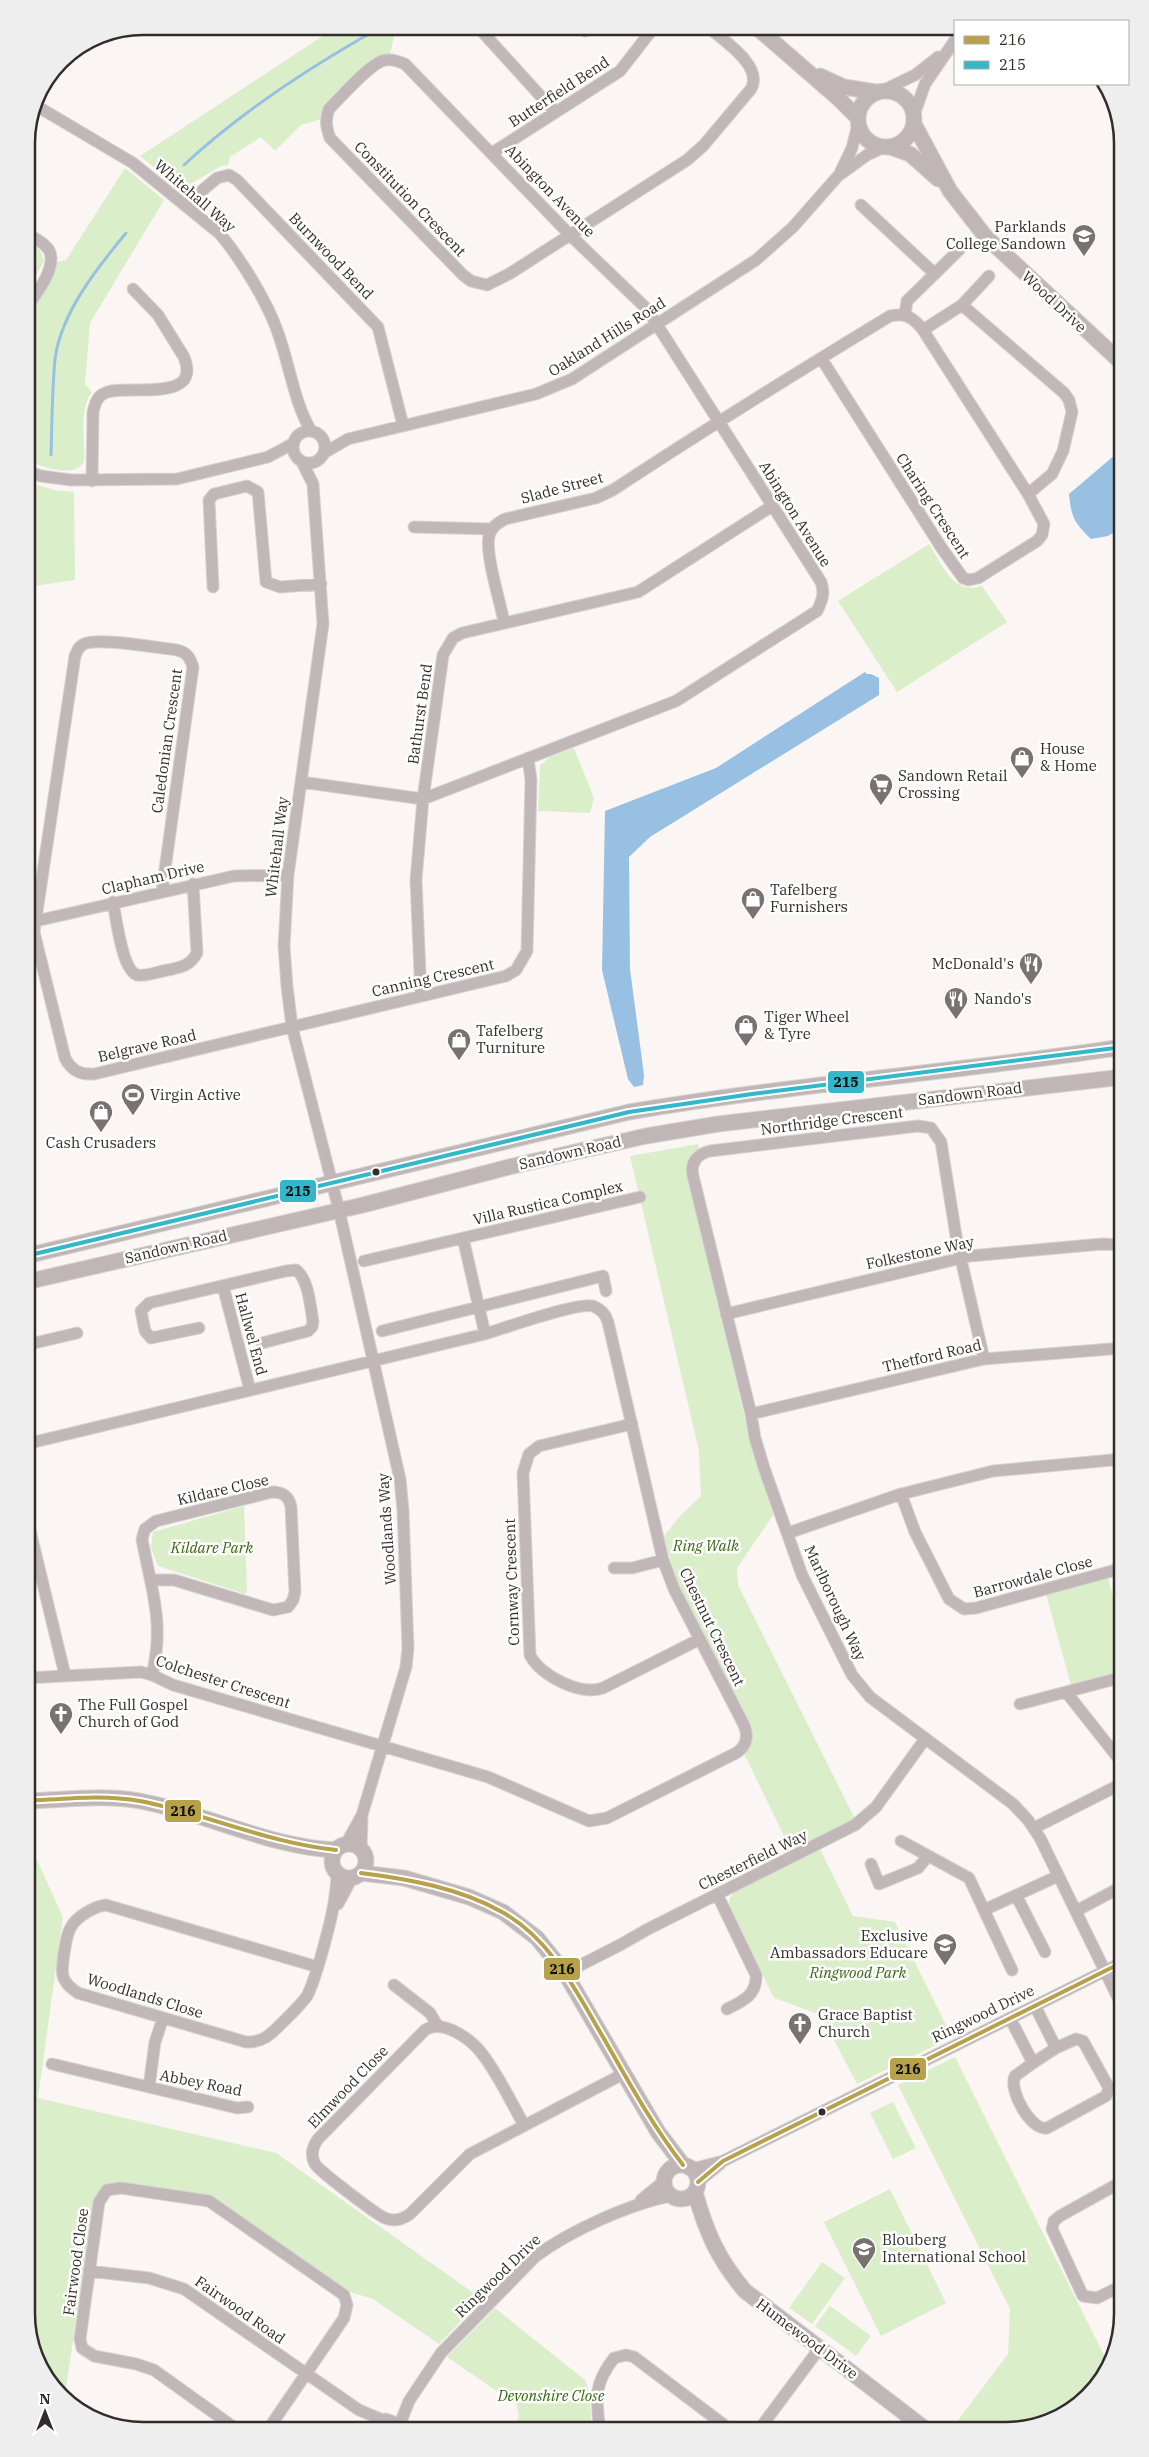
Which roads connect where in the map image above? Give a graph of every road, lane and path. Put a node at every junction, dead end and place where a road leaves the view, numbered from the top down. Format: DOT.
graph roads {
  1 [pos="484,35"];
  2 [pos="648,35"];
  3 [pos="717,35"];
  4 [pos="765,35"];
  5 [pos="953,43"];
  6 [pos="397,61"];
  7 [pos="801,67"];
  8 [pos="880,91"];
  9 [pos="41,108"];
  10 [pos="556,112"];
  11 [pos="858,120"];
  12 [pos="914,120"];
  13 [pos="887,147"];
  14 [pos="492,153"];
  15 [pos="838,176"];
  16 [pos="950,191"];
  17 [pos="185,205"];
  18 [pos="861,205"];
  19 [pos="570,235"];
  20 [pos="35,239"];
  21 [pos="960,249"];
  22 [pos="935,274"];
  23 [pos="989,276"];
  24 [pos="133,288"];
  25 [pos="35,294"];
  26 [pos="962,305"];
  27 [pos="905,314"];
  28 [pos="656,325"];
  29 [pos="923,330"];
  30 [pos="1114,356"];
  31 [pos="821,358"];
  32 [pos="301,414"];
  33 [pos="718,421"];
  34 [pos="404,426"];
  35 [pos="316,434"];
  36 [pos="297,439"];
  37 [pos="348,439"];
  38 [pos="322,456"];
  39 [pos="268,457"];
  40 [pos="300,460"];
  41 [pos="35,474"];
  42 [pos="92,480"];
  43 [pos="313,484"];
  44 [pos="1028,494"];
  45 [pos="772,506"];
  46 [pos="414,526"];
  47 [pos="492,529"];
  48 [pos="321,584"];
  49 [pos="213,587"];
  50 [pos="504,622"];
  51 [pos="528,758"];
  52 [pos="300,782"];
  53 [pos="423,799"];
  54 [pos="288,875"];
  55 [pos="193,884"];
  56 [pos="162,891"];
  57 [pos="35,897"];
  58 [pos="113,902"];
  59 [pos="35,920"];
  60 [pos="35,936"];
  61 [pos="420,996"];
  62 [pos="292,1027"];
  63 [pos="1114,1048"];
  64 [pos="1114,1078"];
  65 [pos="695,1159"];
  66 [pos="332,1182"];
  67 [pos="640,1197"];
  68 [pos="339,1210"];
  69 [pos="463,1238"];
  70 [pos="1114,1245"];
  71 [pos="35,1254"];
  72 [pos="961,1258"];
  73 [pos="364,1261"];
  74 [pos="35,1280"];
  75 [pos="223,1286"];
  76 [pos="606,1291"];
  77 [pos="479,1307"];
  78 [pos="726,1314"];
  79 [pos="200,1328"];
  80 [pos="382,1331"];
  81 [pos="77,1333"];
  82 [pos="485,1334"];
  83 [pos="35,1343"];
  84 [pos="262,1343"];
  85 [pos="1114,1349"];
  86 [pos="984,1359"];
  87 [pos="372,1361"];
  88 [pos="250,1390"];
  89 [pos="751,1414"];
  90 [pos="632,1424"];
  91 [pos="35,1442"];
  92 [pos="1114,1460"];
  93 [pos="901,1494"];
  94 [pos="788,1533"];
  95 [pos="663,1560"];
  96 [pos="35,1566"];
  97 [pos="614,1568"];
  98 [pos="1114,1570"];
  99 [pos="152,1580"];
  100 [pos="700,1639"];
  101 [pos="152,1674"];
  102 [pos="66,1675"];
  103 [pos="35,1677"];
  104 [pos="1114,1679"];
  105 [pos="1066,1692"];
  106 [pos="1020,1704"];
  107 [pos="925,1739"];
  108 [pos="384,1747"];
  109 [pos="1114,1753"];
  110 [pos="1114,1788"];
  111 [pos="35,1801"];
  112 [pos="1034,1828"];
  113 [pos="901,1841"];
  114 [pos="928,1856"];
  115 [pos="349,1861"];
  116 [pos="870,1864"];
  117 [pos="1058,1876"];
  118 [pos="1114,1891"];
  119 [pos="717,1894"];
  120 [pos="1016,1895"];
  121 [pos="984,1910"];
  122 [pos="1076,1911"];
  123 [pos="1045,1952"];
  124 [pos="1114,1966"];
  125 [pos="318,1967"];
  126 [pos="1012,1970"];
  127 [pos="1104,1971"];
  128 [pos="566,1973"];
  129 [pos="394,1985"];
  130 [pos="1114,1990"];
  131 [pos="1035,2006"];
  132 [pos="727,2009"];
  133 [pos="163,2018"];
  134 [pos="1010,2018"];
  135 [pos="437,2025"];
  136 [pos="1056,2048"];
  137 [pos="1033,2063"];
  138 [pos="52,2064"];
  139 [pos="623,2074"];
  140 [pos="149,2087"];
  141 [pos="248,2107"];
  142 [pos="524,2125"];
  143 [pos="658,2132"];
  144 [pos="666,2176"];
  145 [pos="692,2177"];
  146 [pos="1114,2186"];
  147 [pos="675,2197"];
  148 [pos="634,2206"];
  149 [pos="706,2230"];
  150 [pos="89,2271"];
  151 [pos="1114,2290"];
  152 [pos="819,2349"];
  153 [pos="305,2374"];
  154 [pos="409,2401"];
  155 [pos="359,2410"];
  156 [pos="385,2420"];
  157 [pos="228,2422"];
  158 [pos="272,2422"];
  159 [pos="369,2422"];
  160 [pos="381,2422"];
  161 [pos="394,2422"];
  162 [pos="401,2422"];
  163 [pos="599,2422"];
  164 [pos="720,2422"];
  165 [pos="765,2422"];
  166 [pos="916,2422"];
  1 -- 10 [label="street"];
  2 -- 10 [label="street, Butterfield Bend"];
  3 -- 19 [label="street"];
  4 -- 7 [label="main road"];
  5 -- 8 [label="street"];
  5 -- 12 [label="street"];
  6 -- 14 [label="street, Abington Avenue"];
  6 -- 19 [label="street, Constitution Crescent"];
  7 -- 8 [label="main road"];
  7 -- 11 [label="main road"];
  8 -- 11 [label="main road"];
  8 -- 12 [label="main road"];
  9 -- 17 [label="street, Whitehall Way"];
  10 -- 14 [label="street, Butterfield Bend"];
  11 -- 13 [label="main road"];
  11 -- 15 [label="street, Oakland Hills Road"];
  12 -- 13 [label="main road"];
  12 -- 16 [label="main road, Wood Drive"];
  13 -- 15 [label="street, Oakland Hills Road"];
  13 -- 16 [label="main road, Wood Drive"];
  14 -- 19 [label="street, Abington Avenue"];
  15 -- 28 [label="street, Oakland Hills Road"];
  16 -- 30 [label="main road, Wood Drive"];
  17 -- 32 [label="street, Whitehall Way"];
  17 -- 34 [label="street, Burnwood Bend"];
  18 -- 22 [label="street"];
  19 -- 28 [label="street, Abington Avenue"];
  20 -- 25 [label="street"];
  21 -- 22 [label="street"];
  22 -- 27 [label="street"];
  23 -- 26 [label="street"];
  24 -- 42 [label="street"];
  26 -- 29 [label="street"];
  26 -- 44 [label="street"];
  27 -- 29 [label="street, Charing Crescent"];
  27 -- 31 [label="street"];
  28 -- 33 [label="street, Abington Avenue"];
  28 -- 34 [label="street, Oakland Hills Road"];
  29 -- 44 [label="street, Charing Crescent"];
  31 -- 33 [label="street"];
  31 -- 44 [label="street, Charing Crescent"];
  32 -- 35 [label="street, Whitehall Way"];
  32 -- 36 [label="street, Whitehall Way"];
  33 -- 45 [label="street, Abington Avenue"];
  33 -- 47 [label="street, Slade Street"];
  34 -- 37 [label="street, Oakland Hills Road"];
  35 -- 36 [label="street"];
  35 -- 37 [label="street, Oakland Hills Road"];
  35 -- 38 [label="street"];
  36 -- 39 [label="street"];
  36 -- 40 [label="street"];
  37 -- 38 [label="street, Oakland Hills Road"];
  38 -- 40 [label="street"];
  38 -- 43 [label="street, Whitehall Way"];
  39 -- 40 [label="street"];
  39 -- 42 [label="street"];
  40 -- 43 [label="street, Whitehall Way"];
  41 -- 42 [label="street"];
  43 -- 48 [label="street, Whitehall Way"];
  45 -- 50 [label="street, Bathurst Bend"];
  45 -- 51 [label="street, Abington Avenue"];
  46 -- 47 [label="street"];
  47 -- 50 [label="street"];
  48 -- 49 [label="street"];
  48 -- 52 [label="street, Whitehall Way"];
  50 -- 53 [label="street, Bathurst Bend"];
  51 -- 53 [label="street, Abington Avenue"];
  51 -- 61 [label="street, Canning Crescent"];
  52 -- 53 [label="street, Abington Avenue"];
  52 -- 54 [label="street, Whitehall Way"];
  53 -- 61 [label="street, Bathurst Bend"];
  54 -- 55 [label="street, Clapham Drive"];
  54 -- 62 [label="street, Whitehall Way"];
  55 -- 56 [label="street, Clapham Drive"];
  55 -- 58 [label="street"];
  56 -- 57 [label="street, Caledonian Crescent"];
  56 -- 58 [label="street, Clapham Drive"];
  58 -- 59 [label="street, Clapham Drive"];
  60 -- 62 [label="street, Belgrave Road"];
  61 -- 62 [label="street, Canning Crescent"];
  62 -- 66 [label="street, Whitehall Way"];
  63 -- 66 [label="main road, Sandown Road"];
  64 -- 68 [label="main road, Sandown Road"];
  65 -- 72 [label="street, Northridge Crescent"];
  65 -- 78 [label="street, Marlborough Way"];
  66 -- 68 [label="street, Whitehall Way"];
  66 -- 71 [label="main road, Sandown Road"];
  67 -- 69 [label="street, Villa Rustica Complex"];
  68 -- 74 [label="main road, Sandown Road"];
  68 -- 87 [label="street, Woodlands Way"];
  69 -- 73 [label="street, Villa Rustica Complex"];
  69 -- 77 [label="street, Villa Rustica Complex"];
  70 -- 72 [label="street, Folkestone Way"];
  72 -- 78 [label="street, Folkestone Way"];
  72 -- 86 [label="street"];
  75 -- 79 [label="street"];
  75 -- 84 [label="street"];
  75 -- 88 [label="street, Hallwel End"];
  76 -- 77 [label="street"];
  77 -- 80 [label="street"];
  77 -- 82 [label="street, Villa Rustica Complex"];
  78 -- 89 [label="street, Marlborough Way"];
  81 -- 83 [label="street"];
  82 -- 87 [label="street, Chestnut Crescent"];
  82 -- 90 [label="street, Chestnut Crescent"];
  85 -- 86 [label="street, Thetford Road"];
  86 -- 89 [label="street, Thetford Road"];
  87 -- 88 [label="street"];
  87 -- 108 [label="street, Woodlands Way"];
  88 -- 91 [label="street"];
  89 -- 94 [label="street, Marlborough Way"];
  90 -- 95 [label="street, Chestnut Crescent"];
  90 -- 100 [label="street, Cornway Crescent"];
  92 -- 93 [label="street"];
  93 -- 94 [label="street"];
  93 -- 98 [label="street, Barrowdale Close"];
  94 -- 107 [label="street, Marlborough Way"];
  95 -- 97 [label="street"];
  95 -- 100 [label="street, Chestnut Crescent"];
  96 -- 102 [label="street"];
  99 -- 99 [label="street, Kildare Close"];
  99 -- 101 [label="street, Kildare Close"];
  100 -- 108 [label="street, Chestnut Crescent"];
  101 -- 102 [label="street, Colchester Crescent"];
  101 -- 108 [label="street, Colchester Crescent"];
  102 -- 103 [label="street, Colchester Crescent"];
  104 -- 105 [label="street"];
  105 -- 106 [label="street"];
  105 -- 109 [label="street"];
  107 -- 112 [label="street, Marlborough Way"];
  107 -- 119 [label="street, Chesterfield Way"];
  108 -- 115 [label="street, Woodlands Way"];
  110 -- 112 [label="street"];
  111 -- 115 [label="main road, Humewood Drive"];
  112 -- 117 [label="street, Marlborough Way"];
  113 -- 114 [label="street"];
  114 -- 116 [label="street"];
  114 -- 121 [label="street"];
  115 -- 125 [label="street, Woodlands Close"];
  115 -- 128 [label="main road, Humewood Drive"];
  117 -- 120 [label="street"];
  117 -- 122 [label="street, Marlborough Way"];
  118 -- 122 [label="street"];
  119 -- 128 [label="street, Chesterfield Way"];
  119 -- 132 [label="street"];
  120 -- 121 [label="street"];
  120 -- 123 [label="street"];
  121 -- 126 [label="street"];
  122 -- 127 [label="street, Marlborough Way"];
  124 -- 127 [label="street, Ringwood Drive"];
  125 -- 133 [label="street, Woodlands Close"];
  125 -- 133 [label="street, Woodlands Close"];
  127 -- 130 [label="street, Marlborough Way"];
  127 -- 131 [label="street, Ringwood Drive"];
  128 -- 139 [label="main road, Humewood Drive"];
  129 -- 135 [label="street"];
  131 -- 134 [label="street, Ringwood Drive"];
  131 -- 136 [label="street"];
  133 -- 140 [label="street, Abbey Road"];
  134 -- 137 [label="street"];
  134 -- 145 [label="street, Ringwood Drive"];
  135 -- 142 [label="street"];
  135 -- 142 [label="street, Elmwood Close"];
  136 -- 137 [label="street"];
  136 -- 137 [label="street"];
  138 -- 140 [label="street, Abbey Road"];
  139 -- 142 [label="street, Elmwood Close"];
  139 -- 143 [label="main road, Humewood Drive"];
  140 -- 141 [label="street, Abbey Road"];
  143 -- 144 [label="main road, Humewood Drive"];
  143 -- 145 [label="main road, Humewood Drive"];
  144 -- 145 [label="main road"];
  144 -- 147 [label="main road, Humewood Drive"];
  144 -- 148 [label="street, Ringwood Drive"];
  145 -- 147 [label="main road"];
  145 -- 149 [label="main road, Humewood Drive"];
  146 -- 151 [label="street"];
  147 -- 148 [label="street, Ringwood Drive"];
  147 -- 149 [label="main road, Humewood Drive"];
  148 -- 154 [label="street, Ringwood Drive"];
  149 -- 152 [label="main road, Humewood Drive"];
  150 -- 153 [label="street, Fairwood Road"];
  150 -- 153 [label="street, Fairwood Close"];
  150 -- 157 [label="street, Fairwood Close"];
  152 -- 165 [label="street"];
  152 -- 166 [label="main road, Humewood Drive"];
  153 -- 155 [label="street, Fairwood Road"];
  153 -- 158 [label="street, Fairwood Close"];
  154 -- 156 [label="street, Ringwood Drive"];
  154 -- 162 [label="street, Ringwood Drive"];
  155 -- 156 [label="street, Fairwood Road"];
  155 -- 159 [label="street, Fairwood Road"];
  156 -- 160 [label="street, Ringwood Drive"];
  156 -- 161 [label="street, Fairwood Road"];
  163 -- 164 [label="street"];
}
